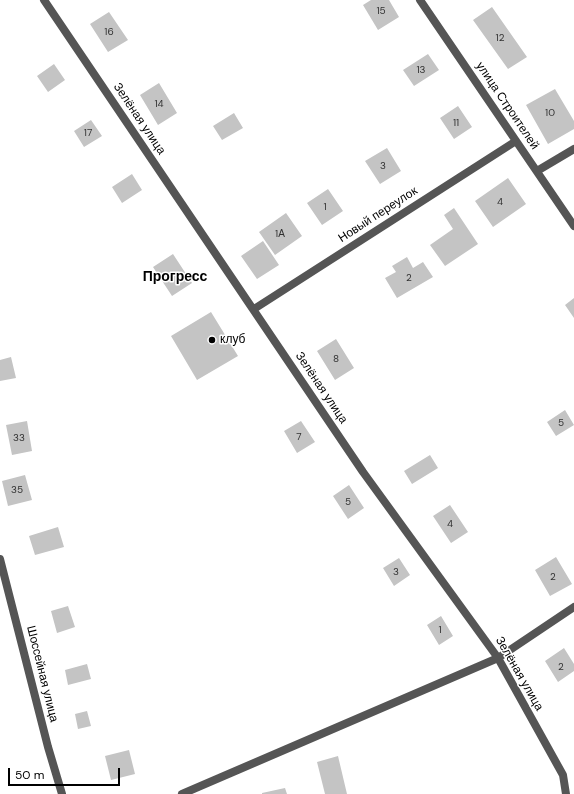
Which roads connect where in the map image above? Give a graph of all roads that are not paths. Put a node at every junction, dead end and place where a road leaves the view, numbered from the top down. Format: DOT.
graph roads {
  1 [pos="44,0"];
  2 [pos="420,0"];
  3 [pos="516,141"];
  4 [pos="574,149"];
  5 [pos="537,171"];
  6 [pos="574,226"];
  7 [pos="254,309"];
  8 [pos="0,560"];
  9 [pos="574,607"];
  10 [pos="498,658"];
  11 [pos="62,794"];
  12 [pos="182,794"];
  13 [pos="566,794"];
  1 -- 7 [label="street, Зелёная улица"];
  2 -- 3 [label="street, улица Строителей"];
  3 -- 5 [label="street, улица Строителей"];
  3 -- 7 [label="street, Новый переулок"];
  4 -- 5 [label="street"];
  5 -- 6 [label="street, улица Строителей"];
  7 -- 10 [label="street, Зелёная улица"];
  8 -- 11 [label="street, Шоссейная улица"];
  9 -- 10 [label="street"];
  10 -- 12 [label="street"];
  10 -- 13 [label="street, Зелёная улица"];
}
